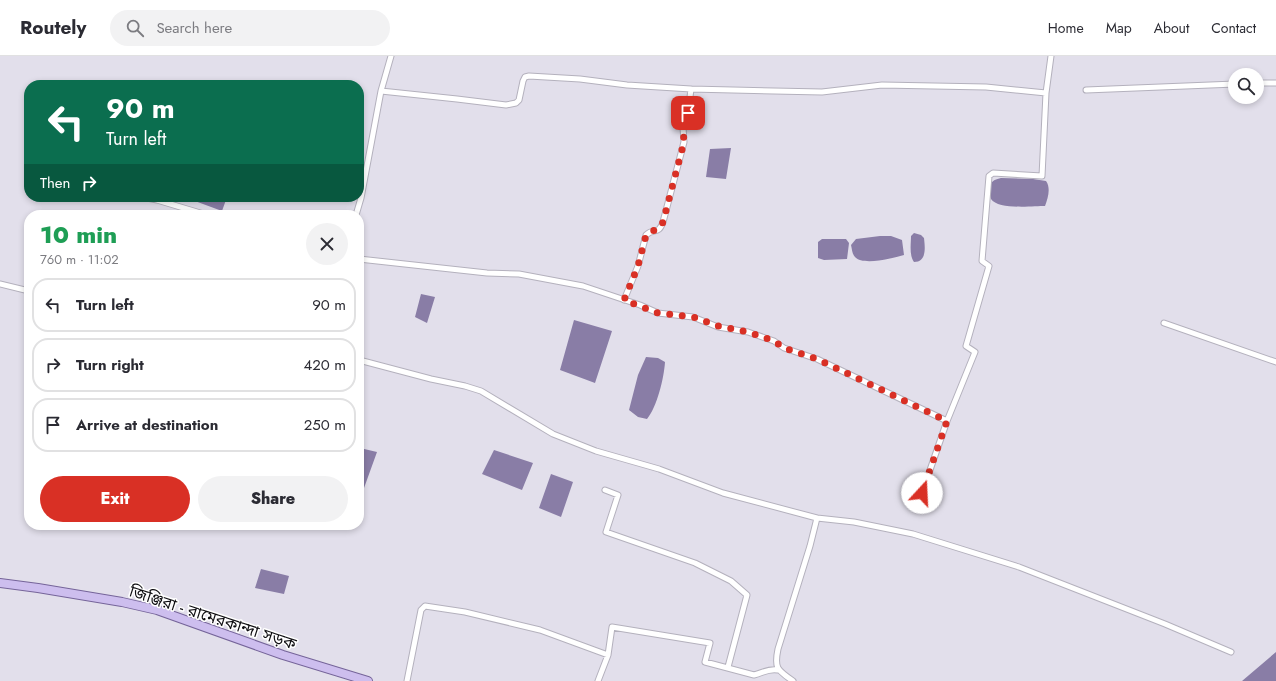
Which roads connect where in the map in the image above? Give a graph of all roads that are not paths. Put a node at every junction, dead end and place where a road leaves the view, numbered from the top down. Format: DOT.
graph roads {
  1 [pos="391,56"];
  2 [pos="1051,56"];
  3 [pos="1264,83"];
  4 [pos="1276,83"];
  5 [pos="1228,84"];
  6 [pos="691,89"];
  7 [pos="381,90"];
  8 [pos="1086,90"];
  9 [pos="1046,92"];
  10 [pos="364,182"];
  11 [pos="164,202"];
  12 [pos="190,210"];
  13 [pos="364,260"];
  14 [pos="0,284"];
  15 [pos="24,290"];
  16 [pos="624,300"];
  17 [pos="1164,323"];
  18 [pos="364,362"];
  19 [pos="1276,362"];
  20 [pos="947,421"];
  21 [pos="605,490"];
  22 [pos="922,493"];
  23 [pos="817,518"];
  24 [pos="0,583"];
  25 [pos="1231,652"];
  26 [pos="608,655"];
  27 [pos="728,667"];
  28 [pos="778,670"];
  29 [pos="368,681"];
  30 [pos="407,681"];
  31 [pos="598,681"];
  32 [pos="793,681"];
  1 -- 7 [label="street"];
  2 -- 9 [label="street"];
  3 -- 4 [label="street"];
  5 -- 8 [label="street"];
  6 -- 7 [label="street"];
  6 -- 9 [label="street"];
  6 -- 16 [label="street"];
  7 -- 10 [label="street"];
  9 -- 20 [label="street"];
  11 -- 12 [label="street"];
  13 -- 16 [label="street"];
  14 -- 15 [label="street"];
  16 -- 20 [label="street"];
  17 -- 19 [label="street"];
  18 -- 23 [label="street"];
  20 -- 22 [label="street"];
  21 -- 27 [label="street"];
  23 -- 25 [label="street"];
  23 -- 28 [label="street"];
  24 -- 29 [label="main road, জিঞ্জিরা - রামেরকান্দা সড়ক"];
  26 -- 27 [label="street"];
  26 -- 30 [label="street"];
  26 -- 31 [label="street"];
  27 -- 28 [label="street"];
  28 -- 32 [label="street"];
}
